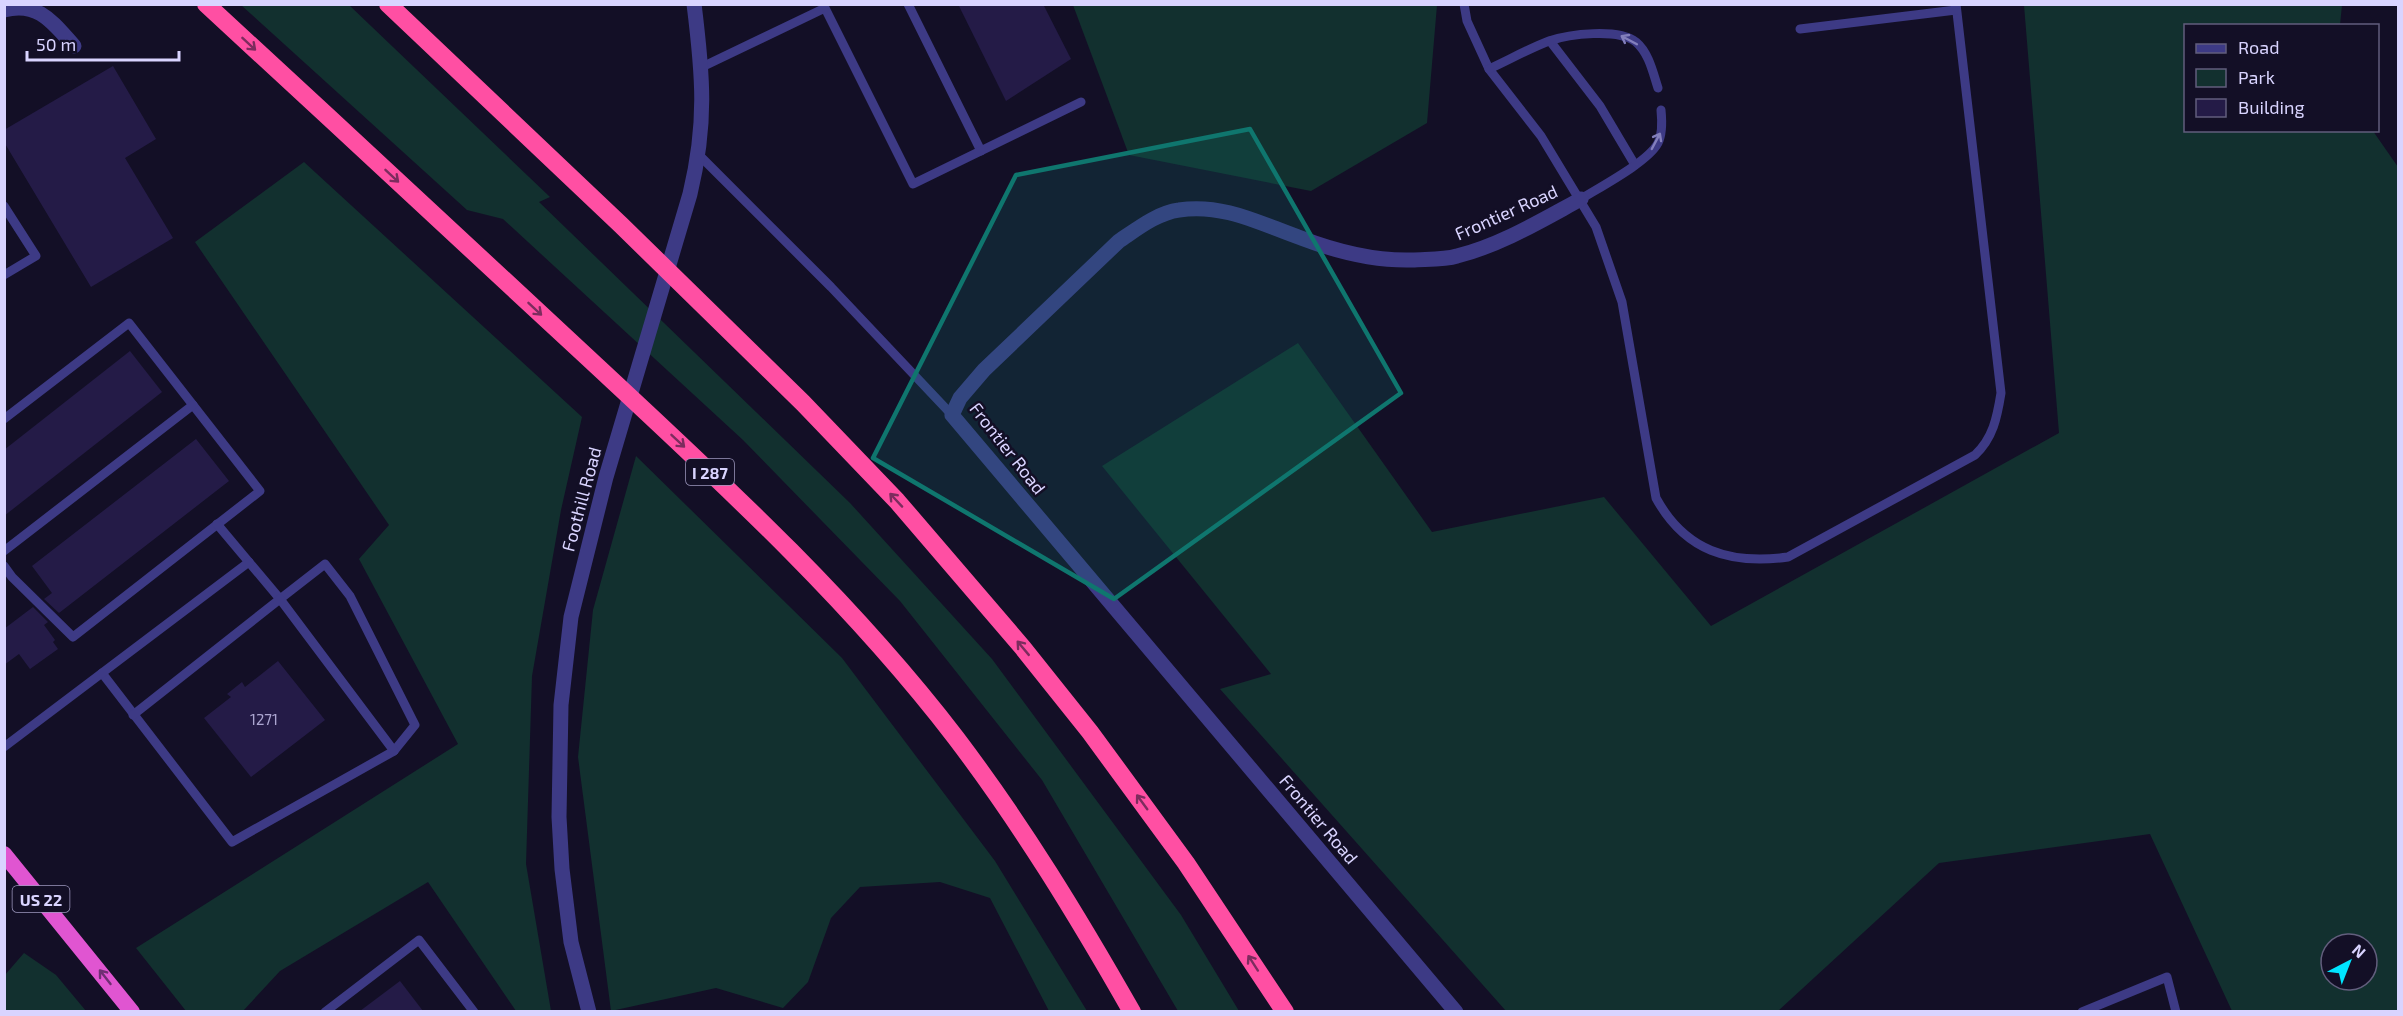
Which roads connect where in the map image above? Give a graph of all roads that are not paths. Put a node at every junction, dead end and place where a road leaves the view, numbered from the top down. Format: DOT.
graph roads {
  1 [pos="206,4"];
  2 [pos="388,4"];
  3 [pos="694,4"];
  4 [pos="908,4"];
  5 [pos="1464,4"];
  6 [pos="829,6"];
  7 [pos="1956,7"];
  8 [pos="4,10"];
  9 [pos="1800,29"];
  10 [pos="1550,40"];
  11 [pos="74,46"];
  12 [pos="702,66"];
  13 [pos="1489,69"];
  14 [pos="1658,88"];
  15 [pos="1082,102"];
  16 [pos="1661,110"];
  17 [pos="981,151"];
  18 [pos="699,155"];
  19 [pos="1635,165"];
  20 [pos="1581,199"];
  21 [pos="4,206"];
  22 [pos="4,275"];
  23 [pos="193,405"];
  24 [pos="952,415"];
  25 [pos="4,419"];
  26 [pos="217,524"];
  27 [pos="4,550"];
  28 [pos="249,562"];
  29 [pos="4,566"];
  30 [pos="8,580"];
  31 [pos="280,599"];
  32 [pos="102,673"];
  33 [pos="133,715"];
  34 [pos="4,747"];
  35 [pos="394,751"];
  36 [pos="4,854"];
  37 [pos="132,1011"];
  38 [pos="325,1011"];
  39 [pos="474,1011"];
  40 [pos="589,1011"];
  41 [pos="1132,1011"];
  42 [pos="1285,1011"];
  43 [pos="1456,1011"];
  44 [pos="2082,1011"];
  45 [pos="2176,1011"];
  1 -- 41 [label="highway, I 287, one-way"];
  42 -- 2 [label="highway, one-way"];
  3 -- 12 [label="street, Foothill Road"];
  4 -- 17 [label="lane"];
  5 -- 13 [label="lane"];
  6 -- 12 [label="lane"];
  6 -- 17 [label="lane"];
  7 -- 9 [label="lane"];
  7 -- 20 [label="lane"];
  8 -- 11 [label="street"];
  10 -- 13 [label="lane"];
  14 -- 10 [label="lane, one-way"];
  10 -- 19 [label="lane"];
  12 -- 18 [label="street, Foothill Road"];
  13 -- 20 [label="lane"];
  15 -- 17 [label="lane"];
  19 -- 16 [label="lane, one-way"];
  18 -- 24 [label="lane"];
  18 -- 40 [label="street, Foothill Road"];
  19 -- 20 [label="lane"];
  20 -- 24 [label="street, Frontier Road"];
  21 -- 22 [label="lane"];
  23 -- 25 [label="lane"];
  23 -- 26 [label="lane"];
  23 -- 27 [label="lane"];
  24 -- 43 [label="street, Frontier Road"];
  26 -- 28 [label="lane"];
  26 -- 30 [label="lane"];
  28 -- 31 [label="lane"];
  28 -- 32 [label="lane"];
  29 -- 30 [label="lane"];
  31 -- 33 [label="lane"];
  31 -- 35 [label="lane"];
  31 -- 35 [label="lane"];
  32 -- 33 [label="lane"];
  32 -- 34 [label="lane"];
  33 -- 35 [label="lane"];
  37 -- 36 [label="highway, US 22, one-way"];
  38 -- 39 [label="lane"];
  44 -- 45 [label="lane"];
}
